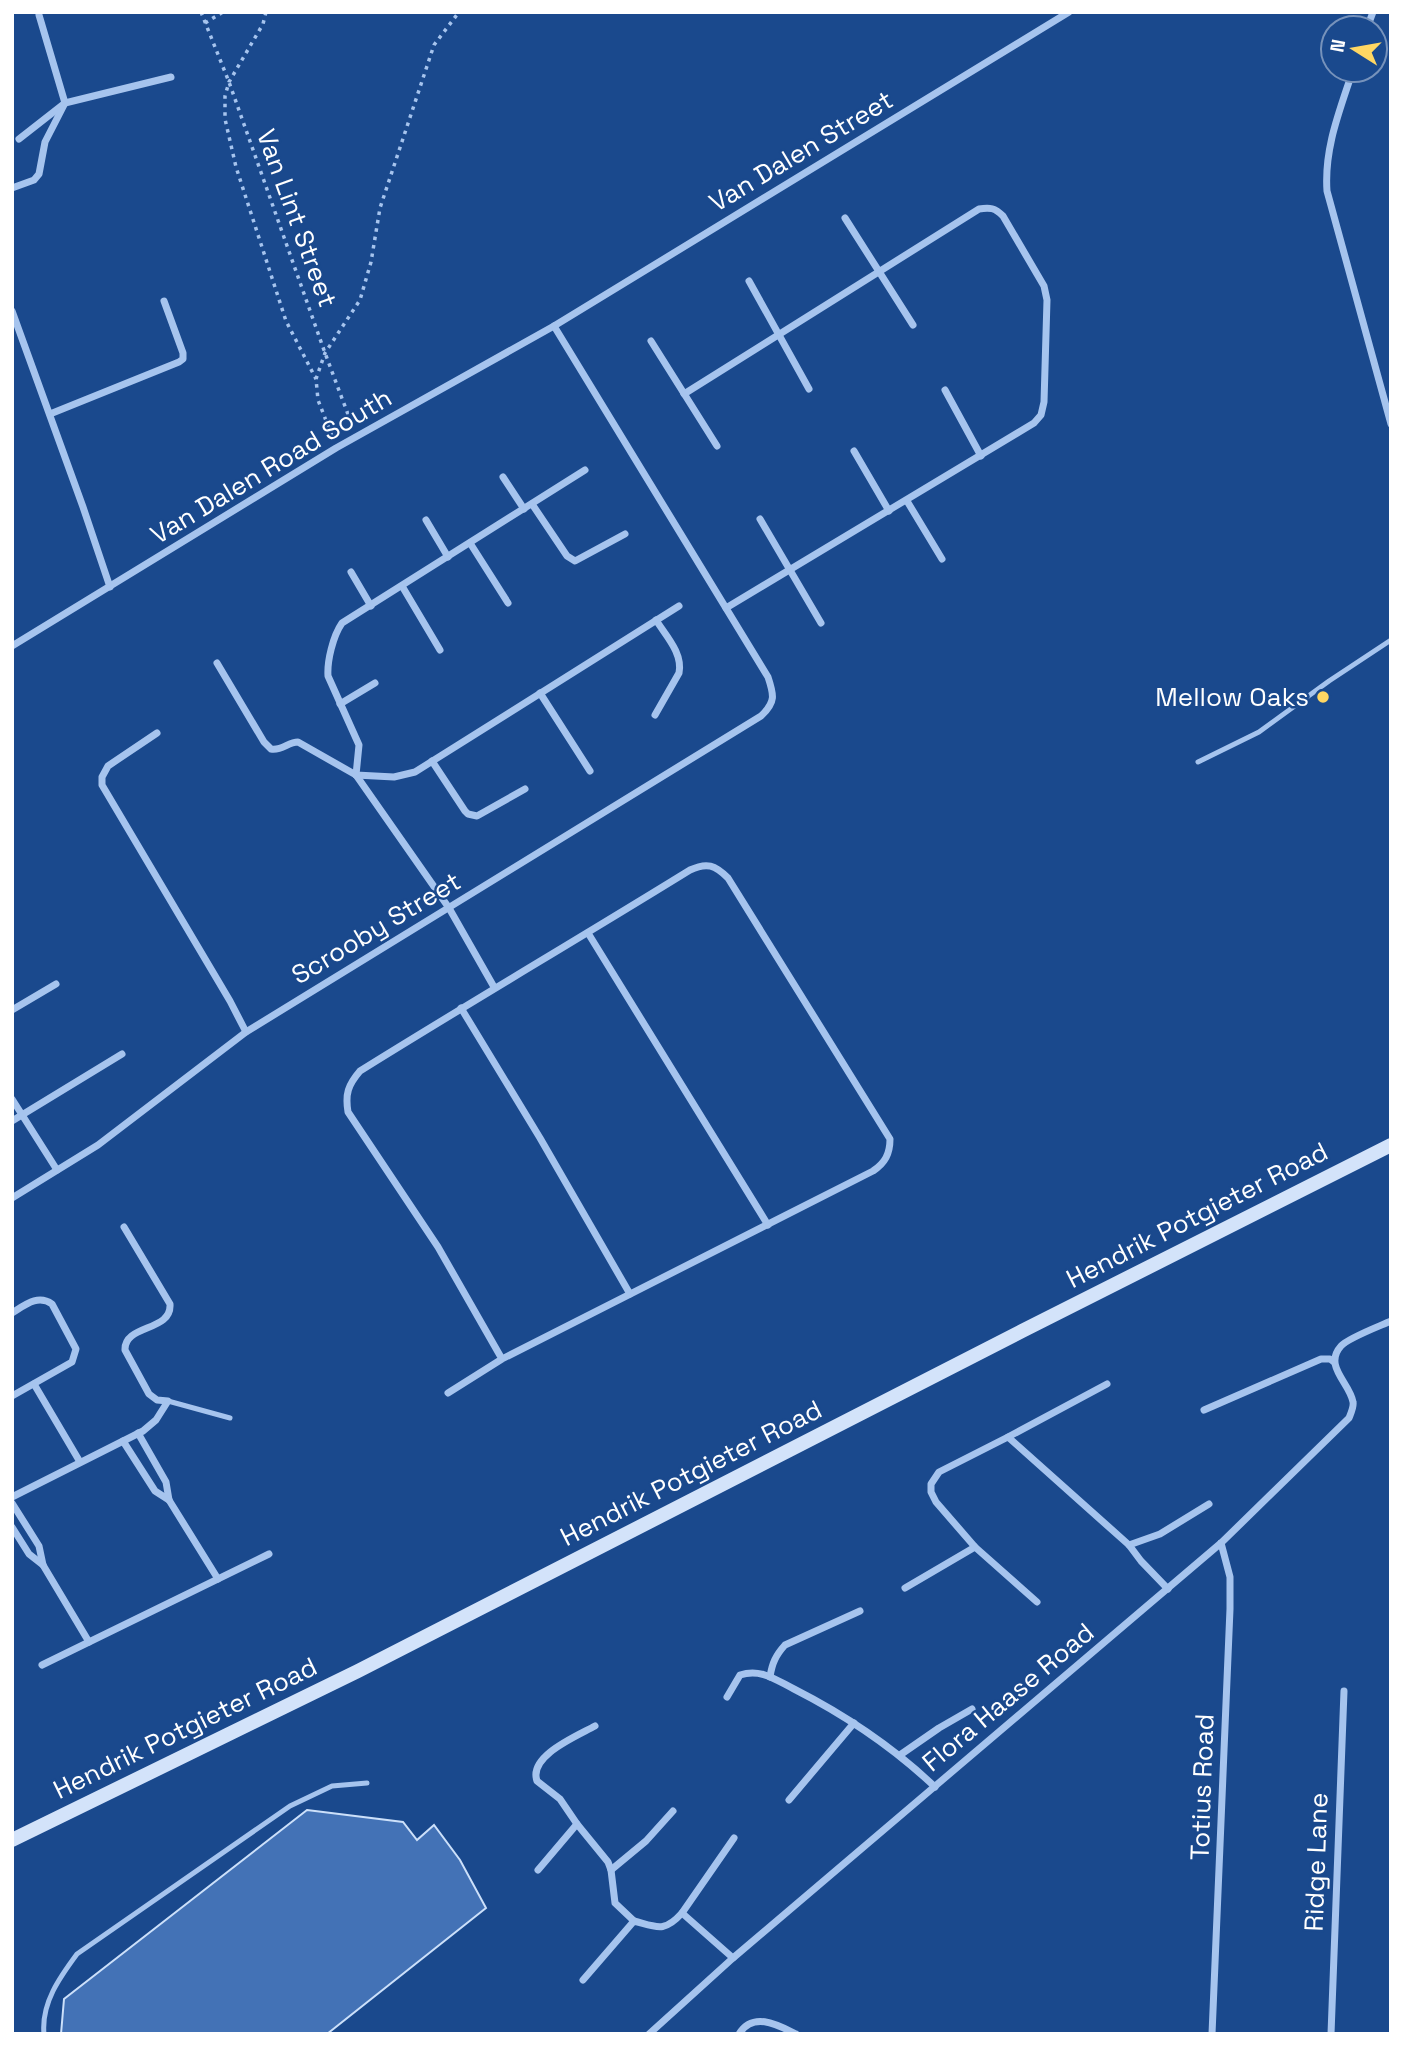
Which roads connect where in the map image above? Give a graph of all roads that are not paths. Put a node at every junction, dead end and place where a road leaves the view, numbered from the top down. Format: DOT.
graph roads {
  1 [pos="1069,12"];
  2 [pos="39,15"];
  3 [pos="171,77"];
  4 [pos="1349,84"];
  5 [pos="65,103"];
  6 [pos="19,139"];
  7 [pos="12,188"];
  8 [pos="845,218"];
  9 [pos="879,271"];
  10 [pos="749,281"];
  11 [pos="164,301"];
  12 [pos="12,311"];
  13 [pos="913,325"];
  14 [pos="554,326"];
  15 [pos="779,334"];
  16 [pos="651,341"];
  17 [pos="809,389"];
  18 [pos="945,390"];
  19 [pos="684,394"];
  20 [pos="50,414"];
  21 [pos="1391,424"];
  22 [pos="717,446"];
  23 [pos="854,451"];
  24 [pos="981,456"];
  25 [pos="586,470"];
  26 [pos="503,477"];
  27 [pos="907,500"];
  28 [pos="532,504"];
  29 [pos="524,509"];
  30 [pos="889,511"];
  31 [pos="760,519"];
  32 [pos="426,520"];
  33 [pos="625,534"];
  34 [pos="470,544"];
  35 [pos="448,557"];
  36 [pos="942,559"];
  37 [pos="790,570"];
  38 [pos="351,572"];
  39 [pos="402,586"];
  40 [pos="110,587"];
  41 [pos="508,603"];
  42 [pos="371,606"];
  43 [pos="679,606"];
  44 [pos="726,608"];
  45 [pos="656,620"];
  46 [pos="821,623"];
  47 [pos="1391,640"];
  48 [pos="12,646"];
  49 [pos="440,650"];
  50 [pos="217,663"];
  51 [pos="375,683"];
  52 [pos="540,693"];
  53 [pos="340,704"];
  54 [pos="655,715"];
  55 [pos="156,733"];
  56 [pos="432,761"];
  57 [pos="1198,762"];
  58 [pos="590,771"];
  59 [pos="356,775"];
  60 [pos="525,789"];
  61 [pos="449,908"];
  62 [pos="588,933"];
  63 [pos="57,984"];
  64 [pos="494,988"];
  65 [pos="461,1008"];
  66 [pos="12,1010"];
  67 [pos="246,1032"];
  68 [pos="122,1054"];
  69 [pos="12,1099"];
  70 [pos="22,1115"];
  71 [pos="12,1121"];
  72 [pos="1391,1145"];
  73 [pos="57,1170"];
  74 [pos="12,1198"];
  75 [pos="768,1225"];
  76 [pos="124,1227"];
  77 [pos="630,1294"];
  78 [pos="12,1313"];
  79 [pos="1391,1321"];
  80 [pos="502,1359"];
  81 [pos="1334,1362"];
  82 [pos="34,1384"];
  83 [pos="1107,1384"];
  84 [pos="448,1393"];
  85 [pos="12,1396"];
  86 [pos="168,1401"];
  87 [pos="1205,1410"];
  88 [pos="230,1418"];
  89 [pos="138,1433"];
  90 [pos="1008,1437"];
  91 [pos="124,1441"];
  92 [pos="80,1462"];
  93 [pos="12,1496"];
  94 [pos="169,1500"];
  95 [pos="12,1503"];
  96 [pos="1209,1504"];
  97 [pos="12,1527"];
  98 [pos="1221,1543"];
  99 [pos="1129,1545"];
  100 [pos="975,1547"];
  101 [pos="269,1554"];
  102 [pos="43,1565"];
  103 [pos="218,1579"];
  104 [pos="905,1588"];
  105 [pos="1168,1589"];
  106 [pos="1037,1602"];
  107 [pos="860,1611"];
  108 [pos="89,1642"];
  109 [pos="42,1665"];
  110 [pos="770,1676"];
  111 [pos="1344,1691"];
  112 [pos="727,1697"];
  113 [pos="972,1709"];
  114 [pos="854,1723"];
  115 [pos="595,1726"];
  116 [pos="900,1755"];
  117 [pos="366,1783"];
  118 [pos="935,1787"];
  119 [pos="789,1800"];
  120 [pos="673,1811"];
  121 [pos="577,1824"];
  122 [pos="734,1838"];
  123 [pos="12,1840"];
  124 [pos="538,1870"];
  125 [pos="611,1870"];
  126 [pos="682,1913"];
  127 [pos="634,1922"];
  128 [pos="733,1958"];
  129 [pos="583,1980"];
  130 [pos="44,2034"];
  131 [pos="649,2034"];
  132 [pos="739,2034"];
  133 [pos="796,2034"];
  134 [pos="1212,2034"];
  135 [pos="1331,2034"];
  1 -- 14 [label="street, Van Dalen Street"];
  2 -- 5 [label="street"];
  3 -- 5 [label="street"];
  4 -- 21 [label="street"];
  5 -- 6 [label="street"];
  5 -- 7 [label="street"];
  8 -- 9 [label="street"];
  9 -- 13 [label="street"];
  9 -- 15 [label="street"];
  9 -- 24 [label="street"];
  10 -- 15 [label="street"];
  11 -- 20 [label="street"];
  12 -- 20 [label="street"];
  14 -- 40 [label="street, Van Dalen Road South"];
  14 -- 44 [label="street"];
  15 -- 17 [label="street"];
  15 -- 19 [label="street"];
  16 -- 19 [label="street"];
  18 -- 24 [label="street"];
  19 -- 22 [label="street"];
  20 -- 40 [label="street"];
  23 -- 30 [label="street"];
  24 -- 27 [label="street"];
  25 -- 28 [label="street"];
  26 -- 29 [label="street"];
  27 -- 30 [label="street"];
  27 -- 36 [label="street"];
  28 -- 29 [label="street"];
  28 -- 33 [label="street"];
  29 -- 34 [label="street"];
  30 -- 37 [label="street"];
  31 -- 37 [label="street"];
  32 -- 35 [label="street"];
  34 -- 35 [label="street"];
  34 -- 41 [label="street"];
  35 -- 39 [label="street"];
  37 -- 44 [label="street"];
  37 -- 46 [label="street"];
  38 -- 42 [label="street"];
  39 -- 42 [label="street"];
  39 -- 49 [label="street"];
  40 -- 48 [label="street, Van Dalen Road South"];
  42 -- 53 [label="street"];
  43 -- 45 [label="street"];
  44 -- 61 [label="street, Scrooby Street"];
  45 -- 52 [label="street"];
  45 -- 54 [label="street"];
  47 -- 57 [label="lane"];
  50 -- 59 [label="street"];
  51 -- 53 [label="street"];
  52 -- 56 [label="street"];
  52 -- 58 [label="street"];
  53 -- 59 [label="street"];
  55 -- 67 [label="street"];
  56 -- 59 [label="street"];
  56 -- 60 [label="street"];
  59 -- 61 [label="street"];
  61 -- 64 [label="street"];
  61 -- 67 [label="street, Scrooby Street"];
  62 -- 64 [label="street"];
  62 -- 75 [label="street"];
  62 -- 75 [label="street"];
  63 -- 66 [label="street"];
  64 -- 65 [label="street"];
  65 -- 77 [label="street"];
  65 -- 80 [label="street"];
  67 -- 73 [label="street, Scrooby Street"];
  68 -- 70 [label="street"];
  69 -- 70 [label="street"];
  70 -- 71 [label="street"];
  70 -- 73 [label="street"];
  72 -- 123 [label="main road, Hendrik Potgieter Road"];
  73 -- 74 [label="street, Scrooby Street"];
  75 -- 77 [label="street"];
  76 -- 86 [label="street"];
  77 -- 80 [label="street"];
  78 -- 82 [label="street"];
  79 -- 81 [label="street"];
  80 -- 84 [label="street"];
  81 -- 87 [label="street"];
  81 -- 98 [label="street, Flora Haase Road"];
  82 -- 85 [label="street"];
  82 -- 92 [label="street"];
  83 -- 90 [label="street"];
  86 -- 88 [label="lane"];
  86 -- 89 [label="street"];
  89 -- 91 [label="street"];
  89 -- 94 [label="street"];
  90 -- 99 [label="street"];
  90 -- 100 [label="street"];
  91 -- 92 [label="street"];
  91 -- 94 [label="street"];
  92 -- 93 [label="street"];
  94 -- 103 [label="street"];
  95 -- 102 [label="street"];
  96 -- 99 [label="street"];
  97 -- 102 [label="street"];
  98 -- 105 [label="street, Flora Haase Road"];
  98 -- 134 [label="street, Totius Road"];
  99 -- 105 [label="street"];
  100 -- 104 [label="street"];
  100 -- 106 [label="street"];
  101 -- 103 [label="street"];
  102 -- 108 [label="street"];
  103 -- 108 [label="street"];
  105 -- 118 [label="street, Flora Haase Road"];
  107 -- 110 [label="street"];
  108 -- 109 [label="street"];
  110 -- 112 [label="street"];
  110 -- 114 [label="street"];
  111 -- 135 [label="street, Ridge Lane"];
  113 -- 116 [label="street"];
  114 -- 116 [label="street"];
  114 -- 119 [label="street"];
  115 -- 121 [label="street"];
  116 -- 118 [label="street"];
  117 -- 130 [label="lane"];
  118 -- 128 [label="street, Flora Haase Road"];
  120 -- 125 [label="street"];
  121 -- 124 [label="street"];
  121 -- 125 [label="street"];
  122 -- 126 [label="street"];
  125 -- 127 [label="street"];
  126 -- 127 [label="street"];
  126 -- 128 [label="street"];
  127 -- 129 [label="street"];
  128 -- 131 [label="street, Flora Haase Road"];
  132 -- 133 [label="street"];
}
